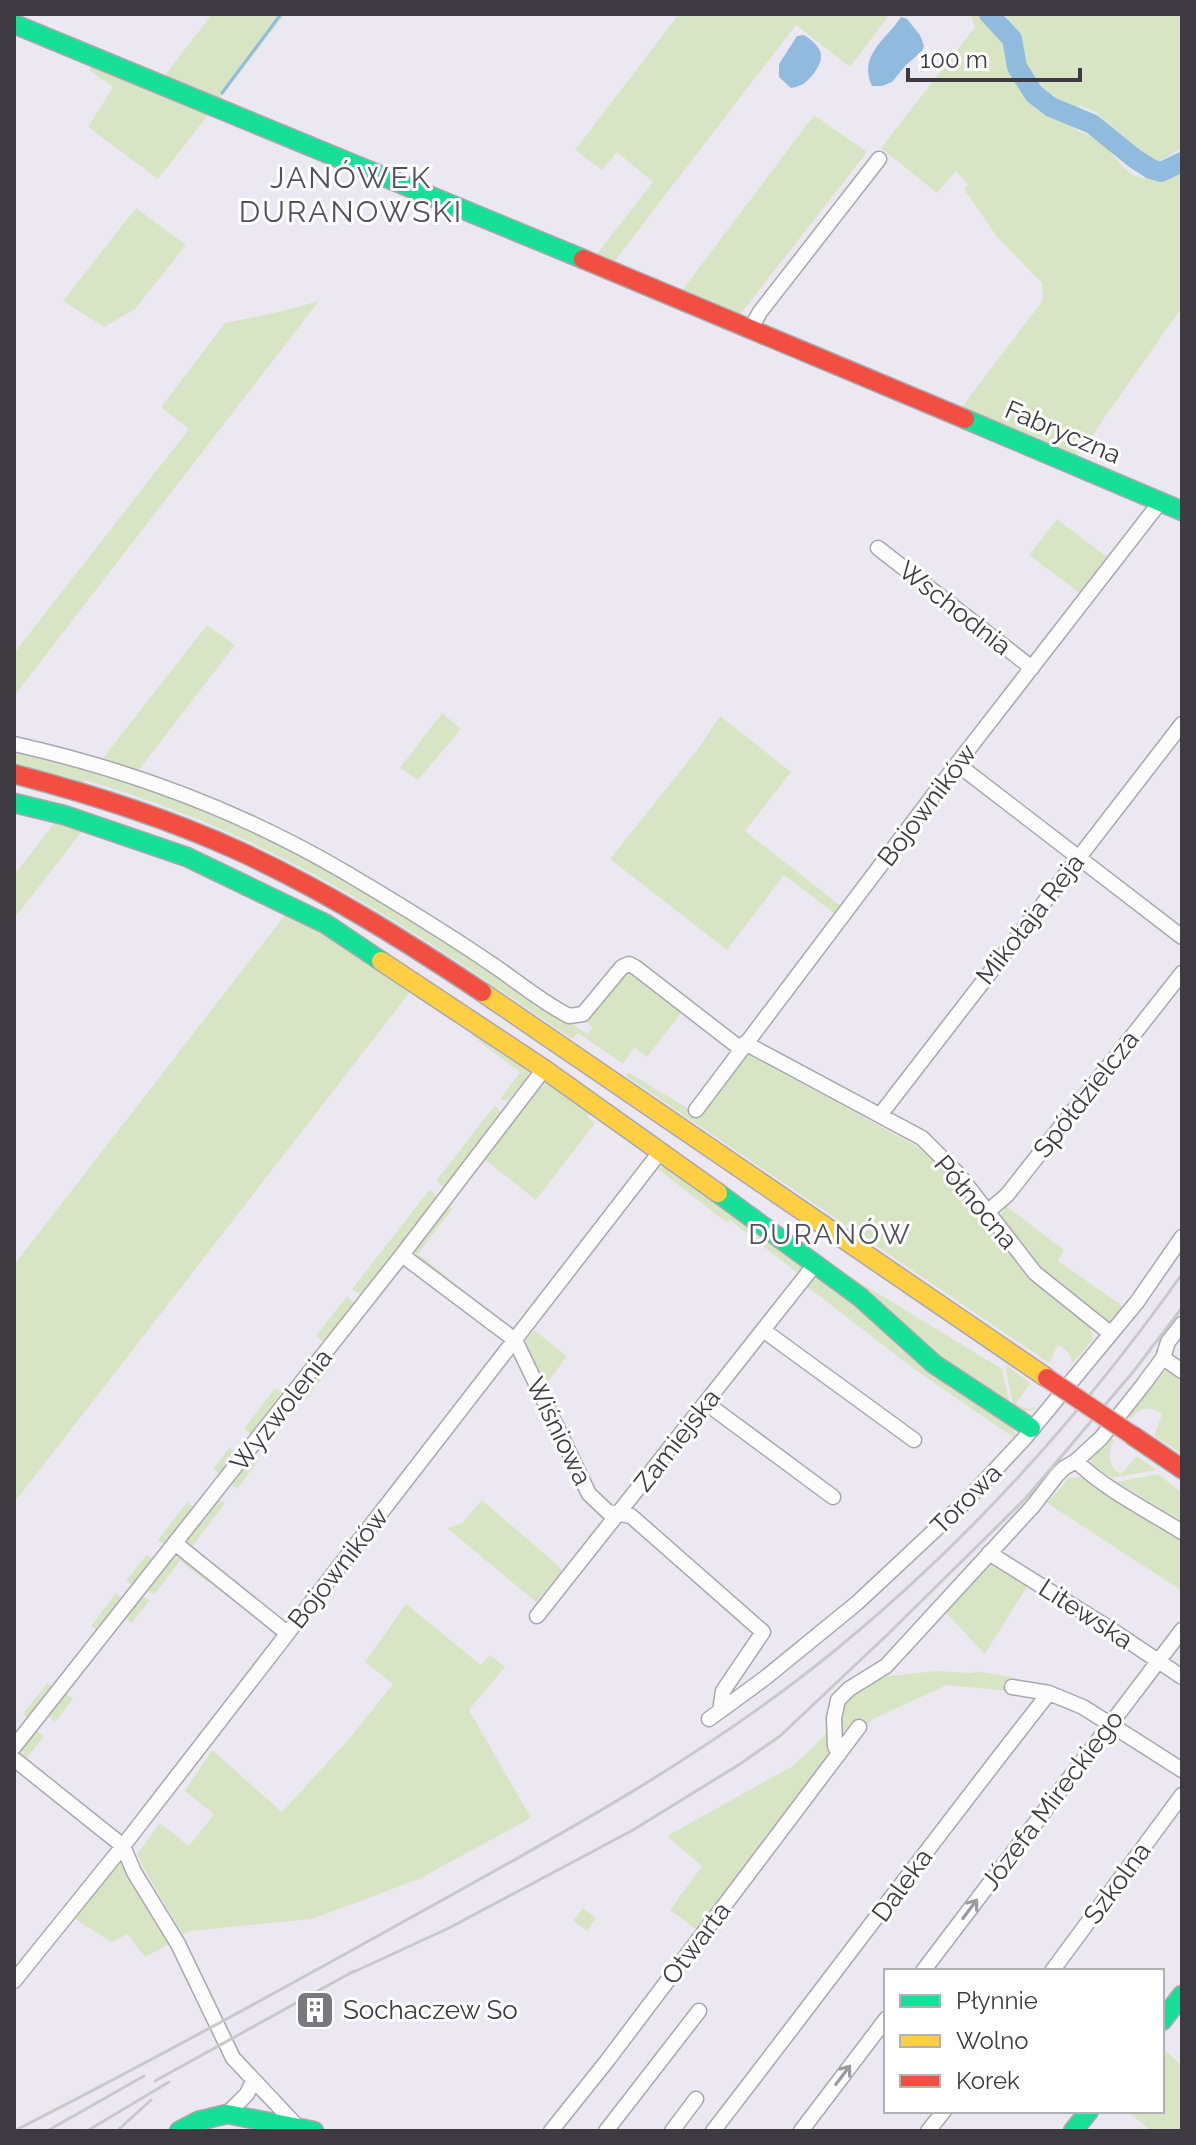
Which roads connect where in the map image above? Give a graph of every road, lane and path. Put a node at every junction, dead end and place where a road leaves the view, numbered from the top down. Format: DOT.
graph roads {
  1 [pos="14,24"];
  2 [pos="879,159"];
  3 [pos="751,328"];
  4 [pos="1161,501"];
  5 [pos="1182,511"];
  6 [pos="878,548"];
  7 [pos="1032,668"];
  8 [pos="1182,724"];
  9 [pos="14,744"];
  10 [pos="957,764"];
  11 [pos="14,774"];
  12 [pos="14,803"];
  13 [pos="1077,858"];
  14 [pos="1182,937"];
  15 [pos="1182,973"];
  16 [pos="743,1046"];
  17 [pos="544,1069"];
  18 [pos="696,1110"];
  19 [pos="880,1115"];
  20 [pos="660,1152"];
  21 [pos="986,1213"];
  22 [pos="1182,1237"];
  23 [pos="402,1255"];
  24 [pos="816,1263"];
  25 [pos="1182,1324"];
  26 [pos="763,1330"];
  27 [pos="1110,1333"];
  28 [pos="515,1340"];
  29 [pos="1163,1358"];
  30 [pos="1182,1371"];
  31 [pos="706,1403"];
  32 [pos="1031,1428"];
  33 [pos="914,1440"];
  34 [pos="1076,1461"];
  35 [pos="1182,1469"];
  36 [pos="833,1497"];
  37 [pos="619,1514"];
  38 [pos="1182,1532"];
  39 [pos="176,1544"];
  40 [pos="989,1553"];
  41 [pos="537,1616"];
  42 [pos="1182,1630"];
  43 [pos="287,1633"];
  44 [pos="1157,1662"];
  45 [pos="1182,1677"];
  46 [pos="1012,1687"];
  47 [pos="1049,1693"];
  48 [pos="714,1715"];
  49 [pos="1111,1723"];
  50 [pos="859,1727"];
  51 [pos="14,1747"];
  52 [pos="839,1754"];
  53 [pos="14,1759"];
  54 [pos="1182,1770"];
  55 [pos="1182,1795"];
  56 [pos="123,1846"];
  57 [pos="925,1969"];
  58 [pos="1053,1969"];
  59 [pos="14,1981"];
  60 [pos="1182,1995"];
  61 [pos="699,2011"];
  62 [pos="1164,2018"];
  63 [pos="884,2022"];
  64 [pos="253,2081"];
  65 [pos="696,2099"];
  66 [pos="942,2113"];
  67 [pos="1087,2113"];
  68 [pos="227,2114"];
  69 [pos="306,2129"];
  70 [pos="179,2131"];
  71 [pos="551,2131"];
  72 [pos="606,2131"];
  73 [pos="672,2131"];
  74 [pos="713,2131"];
  75 [pos="801,2131"];
  76 [pos="928,2131"];
  77 [pos="1073,2131"];
  1 -- 3 [label="street, Fabryczna"];
  2 -- 3 [label="street"];
  3 -- 4 [label="street, Fabryczna"];
  4 -- 5 [label="street, Fabryczna"];
  4 -- 7 [label="street, Bojowników"];
  6 -- 7 [label="street, Wschodnia"];
  7 -- 10 [label="street, Bojowników"];
  8 -- 13 [label="street, Mikołaja Reja"];
  9 -- 16 [label="street, Północna"];
  10 -- 13 [label="street"];
  10 -- 16 [label="street, Bojowników"];
  11 -- 35 [label="street, bridge"];
  12 -- 17 [label="street"];
  13 -- 14 [label="street"];
  13 -- 19 [label="street, Mikołaja Reja"];
  15 -- 21 [label="street, Spółdzielcza"];
  16 -- 18 [label="street, Bojowników"];
  16 -- 19 [label="street, Północna"];
  17 -- 20 [label="street"];
  17 -- 23 [label="street, Wyzwolenia"];
  19 -- 21 [label="street, Północna"];
  20 -- 24 [label="street"];
  20 -- 28 [label="street, Bojowników"];
  21 -- 27 [label="street, Północna"];
  22 -- 27 [label="street, Torowa"];
  23 -- 28 [label="street, Wiśniowa"];
  23 -- 39 [label="street, Wyzwolenia"];
  24 -- 26 [label="street, Zamiejska"];
  24 -- 32 [label="street"];
  25 -- 29 [label="street"];
  26 -- 31 [label="street, Zamiejska"];
  26 -- 33 [label="street"];
  27 -- 32 [label="street, Torowa"];
  28 -- 37 [label="street, Wiśniowa"];
  28 -- 43 [label="street, Bojowników"];
  29 -- 30 [label="street"];
  29 -- 34 [label="street"];
  31 -- 36 [label="street"];
  31 -- 37 [label="street, Zamiejska"];
  32 -- 48 [label="street, Torowa"];
  34 -- 38 [label="street"];
  34 -- 40 [label="street"];
  37 -- 41 [label="street, Zamiejska"];
  37 -- 48 [label="street, Wiśniowa"];
  39 -- 43 [label="street"];
  39 -- 51 [label="street, Wyzwolenia"];
  40 -- 44 [label="street, Litewska"];
  40 -- 52 [label="street"];
  42 -- 44 [label="street, Józefa Mireckiego"];
  43 -- 56 [label="street, Bojowników"];
  44 -- 45 [label="street, Litewska"];
  44 -- 49 [label="street, Józefa Mireckiego"];
  46 -- 47 [label="street"];
  47 -- 49 [label="street"];
  47 -- 74 [label="street, Daleka"];
  49 -- 54 [label="street"];
  57 -- 49 [label="street, Józefa Mireckiego, one-way"];
  50 -- 52 [label="street, Otwarta"];
  52 -- 71 [label="street, Otwarta"];
  53 -- 56 [label="street"];
  55 -- 58 [label="street, Szkolna"];
  56 -- 59 [label="street, Bojowników"];
  56 -- 64 [label="street"];
  60 -- 62 [label="street"];
  61 -- 72 [label="street"];
  75 -- 63 [label="street, one-way"];
  64 -- 68 [label="street"];
  64 -- 69 [label="street"];
  65 -- 73 [label="street"];
  66 -- 76 [label="street"];
  67 -- 77 [label="street"];
  68 -- 69 [label="street"];
  68 -- 70 [label="street"];
}
